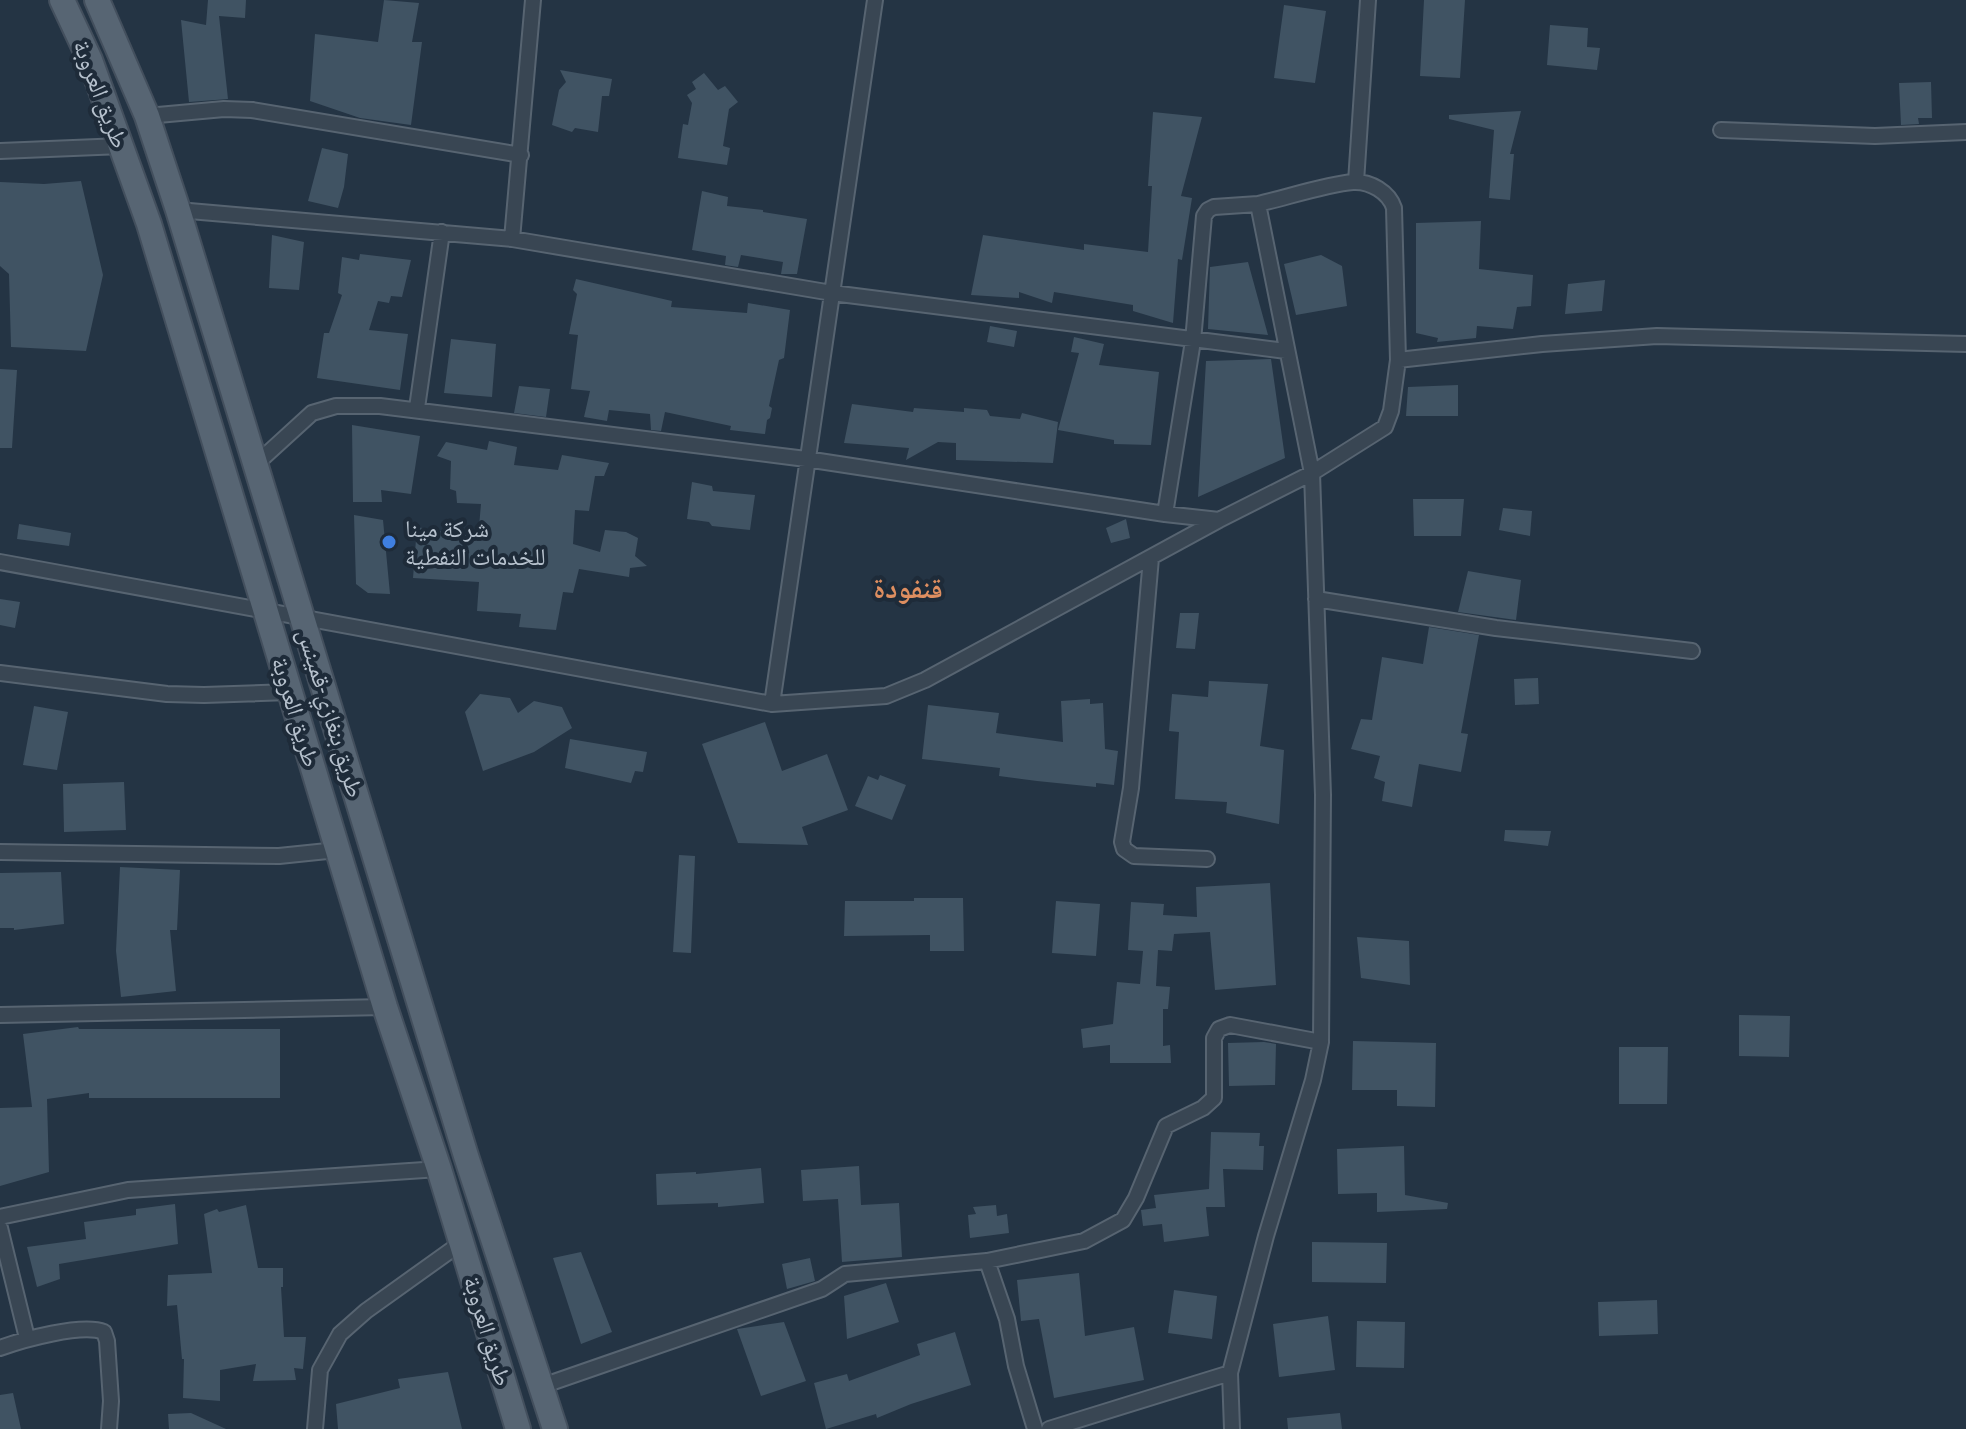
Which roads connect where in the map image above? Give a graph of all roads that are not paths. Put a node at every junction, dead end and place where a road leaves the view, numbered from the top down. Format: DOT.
graph roads {
  1 [pos="62,0"];
  2 [pos="97,0"];
  3 [pos="533,0"];
  4 [pos="875,0"];
  5 [pos="1366,0"];
  6 [pos="147,116"];
  7 [pos="1721,130"];
  8 [pos="1966,132"];
  9 [pos="122,146"];
  10 [pos="0,151"];
  11 [pos="521,155"];
  12 [pos="1356,182"];
  13 [pos="1258,204"];
  14 [pos="178,210"];
  15 [pos="442,232"];
  16 [pos="512,239"];
  17 [pos="832,293"];
  18 [pos="1193,341"];
  19 [pos="1966,344"];
  20 [pos="1286,351"];
  21 [pos="1398,360"];
  22 [pos="417,408"];
  23 [pos="806,459"];
  24 [pos="256,464"];
  25 [pos="1312,473"];
  26 [pos="1165,514"];
  27 [pos="1219,520"];
  28 [pos="1151,558"];
  29 [pos="0,562"];
  30 [pos="1316,599"];
  31 [pos="265,610"];
  32 [pos="302,617"];
  33 [pos="1692,651"];
  34 [pos="0,673"];
  35 [pos="290,692"];
  36 [pos="772,704"];
  37 [pos="337,850"];
  38 [pos="0,852"];
  39 [pos="1207,859"];
  40 [pos="385,1007"];
  41 [pos="0,1015"];
  42 [pos="1321,1042"];
  43 [pos="439,1169"];
  44 [pos="0,1217"];
  45 [pos="0,1228"];
  46 [pos="461,1243"];
  47 [pos="987,1261"];
  48 [pos="27,1338"];
  49 [pos="0,1348"];
  50 [pos="1230,1373"];
  51 [pos="542,1386"];
  52 [pos="109,1429"];
  53 [pos="315,1429"];
  54 [pos="518,1429"];
  55 [pos="555,1429"];
  56 [pos="1035,1429"];
  57 [pos="1049,1429"];
  58 [pos="1232,1429"];
  1 -- 9 [label="main road, طريق العروبة"];
  2 -- 6 [label="main road, طريق بنغازي-قمينس"];
  3 -- 11 [label="street"];
  4 -- 17 [label="street"];
  5 -- 12 [label="street"];
  6 -- 11 [label="street"];
  6 -- 14 [label="main road, طريق بنغازي-قمينس"];
  7 -- 8 [label="street"];
  9 -- 10 [label="street"];
  9 -- 31 [label="main road, طريق العروبة"];
  11 -- 16 [label="street"];
  12 -- 13 [label="street"];
  12 -- 21 [label="street"];
  13 -- 18 [label="street"];
  13 -- 20 [label="street"];
  14 -- 15 [label="street"];
  14 -- 24 [label="main road, طريق بنغازي-قمينس"];
  15 -- 16 [label="street"];
  15 -- 22 [label="street"];
  16 -- 17 [label="street"];
  17 -- 18 [label="street"];
  17 -- 23 [label="street"];
  18 -- 20 [label="street"];
  18 -- 26 [label="street"];
  19 -- 21 [label="street"];
  20 -- 25 [label="street"];
  21 -- 25 [label="street"];
  22 -- 23 [label="street"];
  22 -- 24 [label="street"];
  23 -- 26 [label="street"];
  23 -- 36 [label="street"];
  24 -- 32 [label="main road, طريق بنغازي-قمينس"];
  25 -- 27 [label="street"];
  25 -- 30 [label="street"];
  26 -- 27 [label="street"];
  27 -- 28 [label="street"];
  28 -- 36 [label="street"];
  28 -- 39 [label="street"];
  29 -- 31 [label="street"];
  30 -- 33 [label="street"];
  30 -- 42 [label="street"];
  31 -- 32 [label="street"];
  31 -- 35 [label="main road, طريق العروبة"];
  32 -- 36 [label="street"];
  32 -- 51 [label="main road, طريق بنغازي-قمينس"];
  34 -- 35 [label="street"];
  35 -- 37 [label="main road, طريق العروبة"];
  37 -- 38 [label="street"];
  37 -- 40 [label="main road, طريق العروبة"];
  40 -- 41 [label="street"];
  40 -- 43 [label="main road, طريق العروبة"];
  42 -- 47 [label="street"];
  42 -- 50 [label="street"];
  43 -- 44 [label="street"];
  43 -- 46 [label="main road, طريق العروبة"];
  45 -- 48 [label="street"];
  46 -- 53 [label="street"];
  46 -- 54 [label="main road, طريق العروبة"];
  47 -- 51 [label="street"];
  47 -- 56 [label="street"];
  48 -- 49 [label="street"];
  48 -- 52 [label="street"];
  50 -- 57 [label="street"];
  50 -- 58 [label="street"];
  51 -- 55 [label="main road, طريق بنغازي-قمينس"];
}
